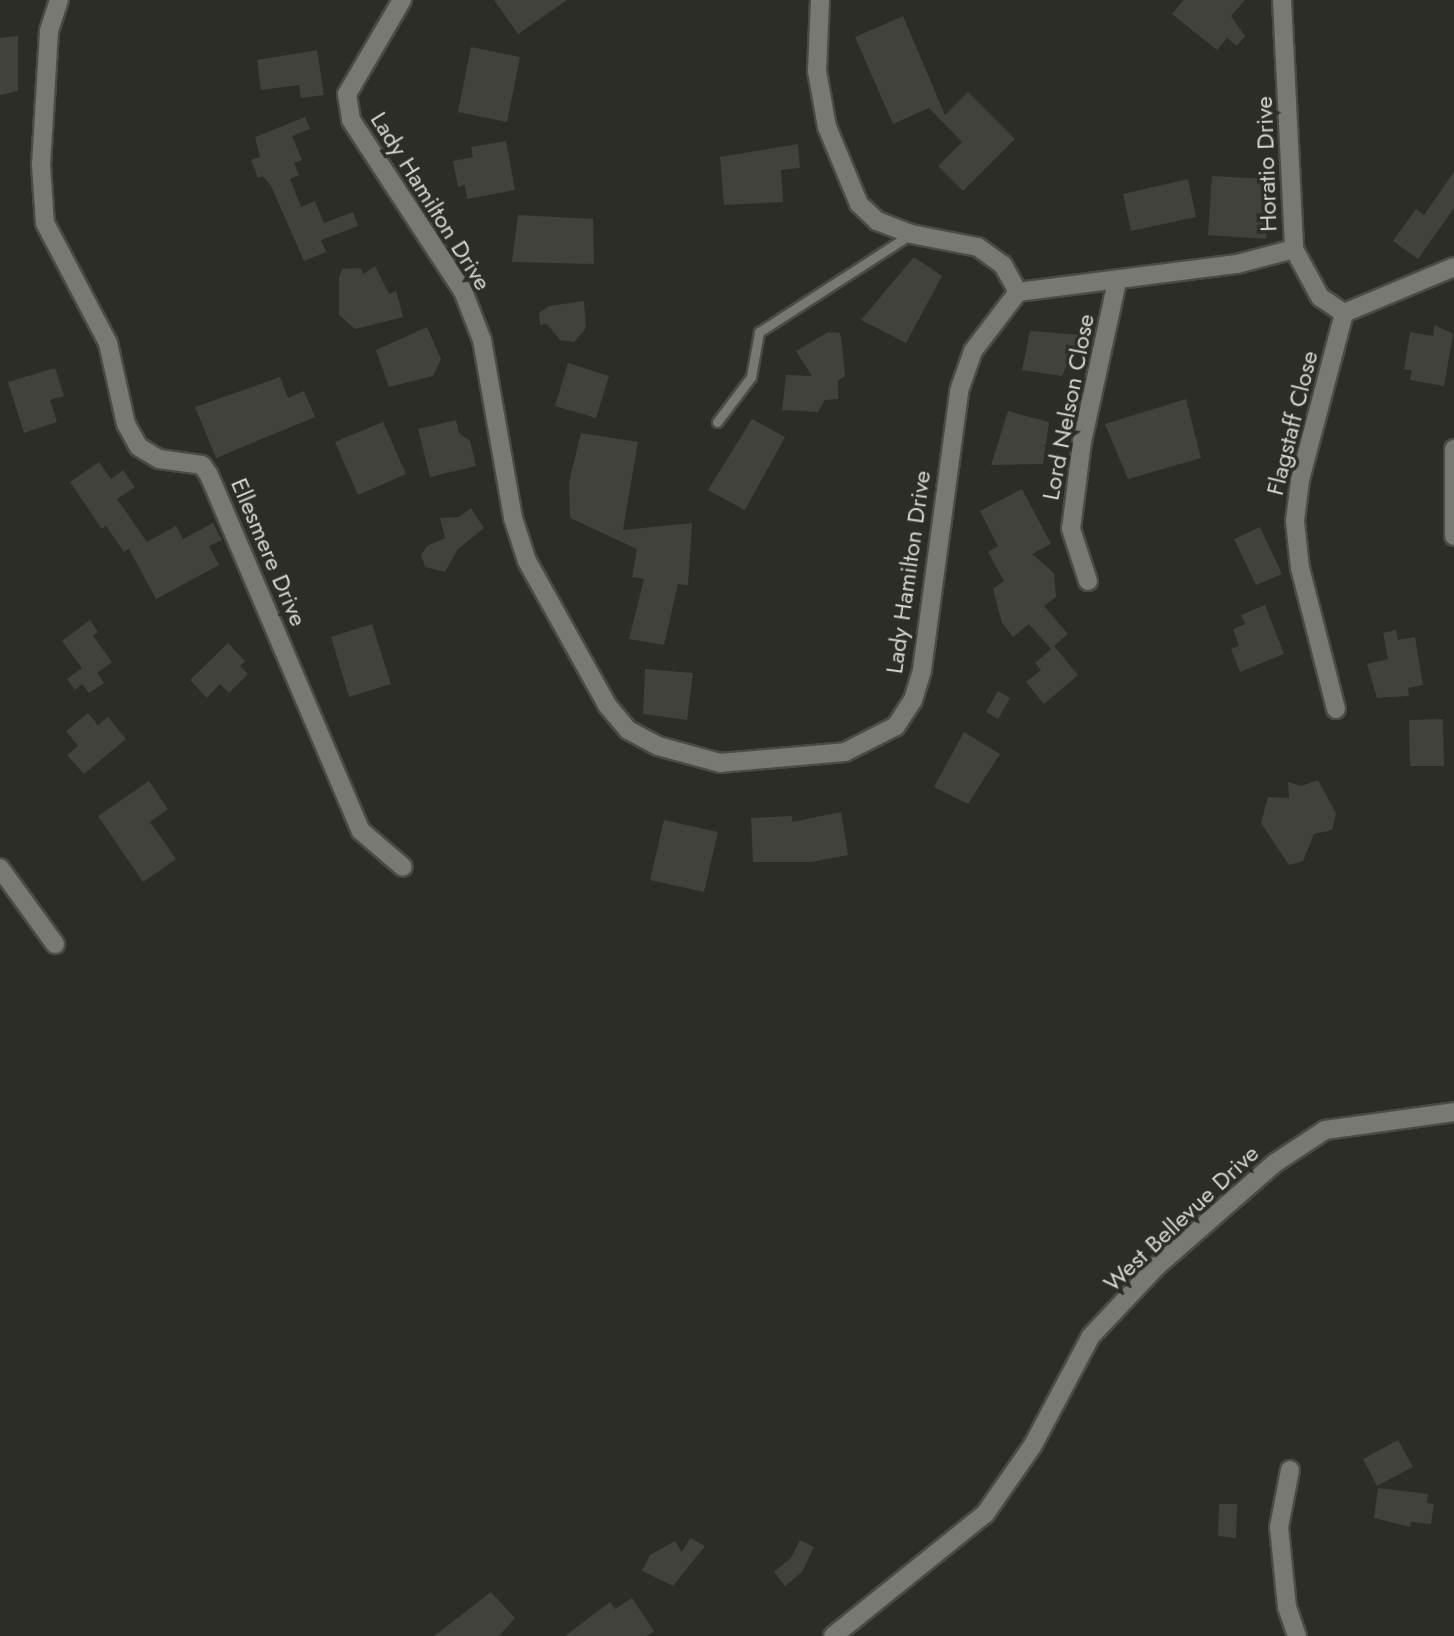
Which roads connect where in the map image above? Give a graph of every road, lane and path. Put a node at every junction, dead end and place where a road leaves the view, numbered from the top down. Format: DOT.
graph roads {
  1 [pos="59,0"];
  2 [pos="402,0"];
  3 [pos="820,0"];
  4 [pos="1282,0"];
  5 [pos="911,234"];
  6 [pos="1294,248"];
  7 [pos="1454,267"];
  8 [pos="1117,282"];
  9 [pos="1017,292"];
  10 [pos="1344,313"];
  11 [pos="717,422"];
  12 [pos="1454,449"];
  13 [pos="1454,536"];
  14 [pos="1088,581"];
  15 [pos="1336,709"];
  16 [pos="403,867"];
  17 [pos="0,868"];
  18 [pos="55,944"];
  19 [pos="1454,1112"];
  20 [pos="1290,1470"];
  21 [pos="833,1636"];
  22 [pos="1297,1636"];
  1 -- 16 [label="street, Ellesmere Drive"];
  2 -- 9 [label="street, Lady Hamilton Drive"];
  3 -- 5 [label="street"];
  4 -- 6 [label="street, Horatio Drive"];
  5 -- 9 [label="street"];
  5 -- 11 [label="lane"];
  6 -- 8 [label="street"];
  6 -- 10 [label="street, Horatio Drive"];
  7 -- 10 [label="street"];
  8 -- 9 [label="street"];
  8 -- 14 [label="street, Lord Nelson Close"];
  10 -- 15 [label="street, Flagstaff Close"];
  12 -- 13 [label="street"];
  17 -- 18 [label="street"];
  19 -- 21 [label="street, West Bellevue Drive"];
  20 -- 22 [label="street"];
}
